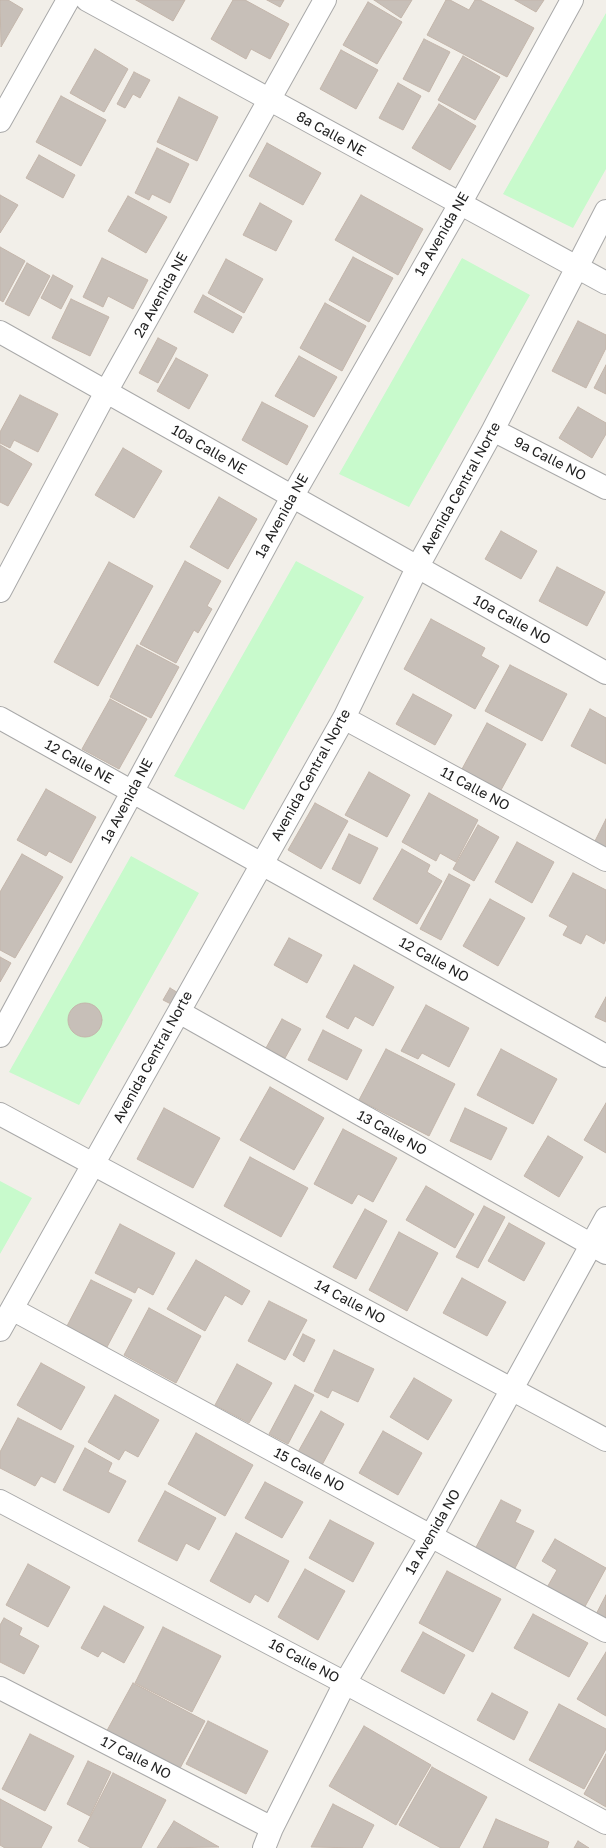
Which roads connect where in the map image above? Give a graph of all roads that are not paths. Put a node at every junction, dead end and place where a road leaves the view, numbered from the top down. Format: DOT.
graph roads {
  1 [pos="68,0"];
  2 [pos="87,0"];
  3 [pos="325,0"];
  4 [pos="572,0"];
  5 [pos="270,100"];
  6 [pos="0,121"];
  7 [pos="460,204"];
  8 [pos="606,211"];
  9 [pos="576,267"];
  10 [pos="606,283"];
  11 [pos="0,332"];
  12 [pos="106,392"];
  13 [pos="493,430"];
  14 [pos="606,488"];
  15 [pos="292,497"];
  16 [pos="417,568"];
  17 [pos="0,591"];
  18 [pos="606,673"];
  19 [pos="0,718"];
  20 [pos="344,718"];
  21 [pos="132,791"];
  22 [pos="606,860"];
  23 [pos="262,864"];
  24 [pos="179,1012"];
  25 [pos="0,1036"];
  26 [pos="606,1056"];
  27 [pos="0,1114"];
  28 [pos="93,1164"];
  29 [pos="606,1218"];
  30 [pos="599,1249"];
  31 [pos="12,1309"];
  32 [pos="0,1330"];
  33 [pos="513,1390"];
  34 [pos="606,1440"];
  35 [pos="0,1500"];
  36 [pos="431,1536"];
  37 [pos="606,1631"];
  38 [pos="345,1683"];
  39 [pos="0,1688"];
  40 [pos="606,1823"];
  41 [pos="272,1828"];
  42 [pos="264,1848"];
  1 -- 6 [label="street"];
  2 -- 5 [label="street, 8a Calle NE"];
  3 -- 5 [label="street, 2a Avenida NE"];
  4 -- 7 [label="street, 1a Avenida NE"];
  5 -- 7 [label="street, 8a Calle NE"];
  5 -- 12 [label="street, 2a Avenida NE"];
  7 -- 9 [label="street, 8a Calle NE"];
  7 -- 15 [label="street, 1a Avenida NE"];
  8 -- 9 [label="street, Avenida Central Norte"];
  9 -- 10 [label="street, 8a Calle NE"];
  9 -- 13 [label="street, Avenida Central Norte"];
  11 -- 12 [label="street, 10a Calle NE"];
  12 -- 15 [label="street, 10a Calle NE"];
  12 -- 17 [label="street, 2a Avenida NE"];
  13 -- 14 [label="street, 9a Calle NO"];
  13 -- 16 [label="street, Avenida Central Norte"];
  15 -- 16 [label="street, 10a Calle NE"];
  15 -- 21 [label="street, 1a Avenida NE"];
  16 -- 18 [label="street, 10a Calle NO"];
  16 -- 20 [label="street, Avenida Central Norte"];
  19 -- 21 [label="street, 12 Calle NE"];
  20 -- 22 [label="street, 11 Calle NO"];
  20 -- 23 [label="street, Avenida Central Norte"];
  21 -- 23 [label="street, 12 Calle NE"];
  21 -- 25 [label="street, 1a Avenida NE"];
  23 -- 24 [label="street, Avenida Central Norte"];
  23 -- 26 [label="street, 12 Calle NO"];
  24 -- 28 [label="street, Avenida Central Norte"];
  24 -- 30 [label="street, 13 Calle NO"];
  27 -- 28 [label="street, 14 Calle NO"];
  28 -- 31 [label="street, Avenida Central Norte"];
  28 -- 33 [label="street, 14 Calle NO"];
  29 -- 30 [label="street, 1a Avenida NO"];
  30 -- 33 [label="street, 1a Avenida NO"];
  31 -- 32 [label="street, Avenida Central Norte"];
  31 -- 36 [label="street, 15 Calle NO"];
  33 -- 34 [label="street, 14 Calle NO"];
  33 -- 36 [label="street, 1a Avenida NO"];
  35 -- 38 [label="street, 16 Calle NO"];
  36 -- 37 [label="street, 15 Calle NO"];
  36 -- 38 [label="street, 1a Avenida NO"];
  38 -- 40 [label="street, 16 Calle NO"];
  38 -- 41 [label="street, 1a Avenida NO"];
  39 -- 41 [label="street, 17 Calle NO"];
  41 -- 42 [label="street, 1a Avenida NO"];
}
